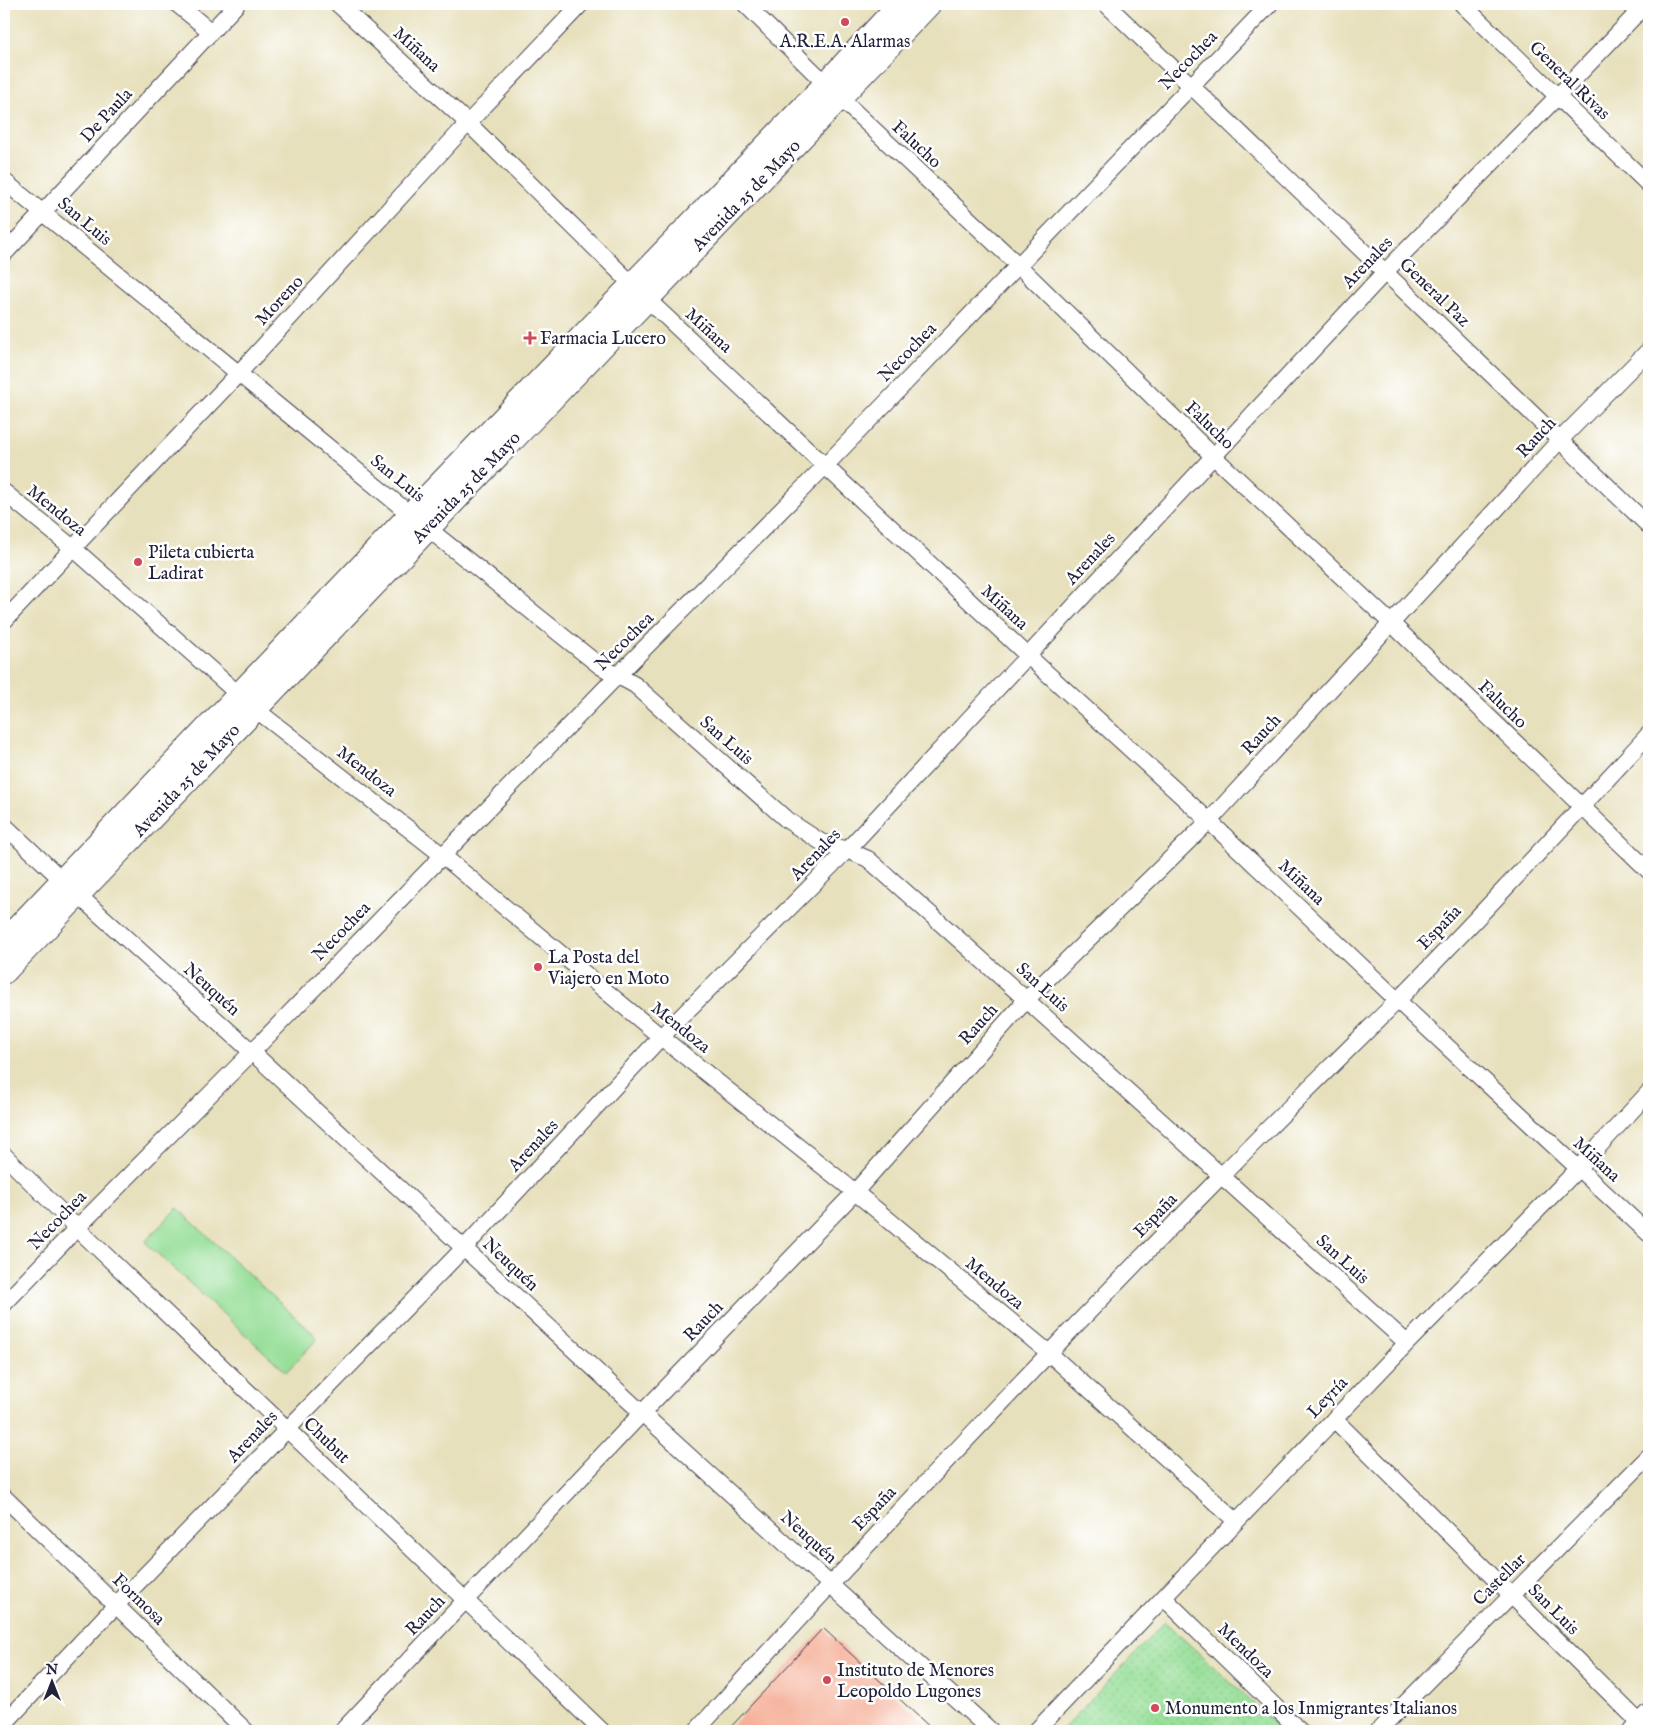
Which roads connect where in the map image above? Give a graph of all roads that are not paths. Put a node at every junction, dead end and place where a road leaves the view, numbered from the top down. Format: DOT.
graph roads {
  1 [pos="177,4"];
  2 [pos="237,4"];
  3 [pos="338,4"];
  4 [pos="581,4"];
  5 [pos="745,4"];
  6 [pos="901,4"];
  7 [pos="928,4"];
  8 [pos="1106,4"];
  9 [pos="1270,4"];
  10 [pos="1462,4"];
  11 [pos="1646,4"];
  12 [pos="210,31"];
  13 [pos="1191,86"];
  14 [pos="832,91"];
  15 [pos="1558,96"];
  16 [pos="468,123"];
  17 [pos="4,181"];
  18 [pos="1649,185"];
  19 [pos="43,212"];
  20 [pos="4,254"];
  21 [pos="1018,265"];
  22 [pos="1385,272"];
  23 [pos="640,292"];
  24 [pos="1649,350"];
  25 [pos="238,374"];
  26 [pos="1560,440"];
  27 [pos="1213,456"];
  28 [pos="826,465"];
  29 [pos="4,492"];
  30 [pos="419,521"];
  31 [pos="1649,526"];
  32 [pos="72,548"];
  33 [pos="4,621"];
  34 [pos="1391,623"];
  35 [pos="1027,655"];
  36 [pos="617,676"];
  37 [pos="247,702"];
  38 [pos="1649,734"];
  39 [pos="1582,807"];
  40 [pos="1208,820"];
  41 [pos="4,825"];
  42 [pos="847,850"];
  43 [pos="442,855"];
  44 [pos="1649,871"];
  45 [pos="70,888"];
  46 [pos="4,943"];
  47 [pos="4,971"];
  48 [pos="1027,999"];
  49 [pos="1397,1000"];
  50 [pos="661,1037"];
  51 [pos="252,1052"];
  52 [pos="1649,1092"];
  53 [pos="4,1155"];
  54 [pos="1578,1169"];
  55 [pos="1221,1176"];
  56 [pos="855,1192"];
  57 [pos="77,1228"];
  58 [pos="1649,1234"];
  59 [pos="464,1248"];
  60 [pos="4,1304"];
  61 [pos="1407,1343"];
  62 [pos="1049,1354"];
  63 [pos="642,1413"];
  64 [pos="1334,1419"];
  65 [pos="286,1429"];
  66 [pos="1649,1456"];
  67 [pos="4,1497"];
  68 [pos="1236,1521"];
  69 [pos="830,1584"];
  70 [pos="1512,1595"];
  71 [pos="1164,1598"];
  72 [pos="466,1601"];
  73 [pos="117,1604"];
  74 [pos="1640,1722"];
  75 [pos="4,1724"];
  76 [pos="246,1731"];
  77 [pos="342,1731"];
  78 [pos="602,1731"];
  79 [pos="696,1731"];
  80 [pos="990,1731"];
  81 [pos="1036,1731"];
  82 [pos="1300,1731"];
  83 [pos="1378,1731"];
  1 -- 12 [label="street"];
  2 -- 12 [label="street, De Paula"];
  3 -- 16 [label="street, Miñana"];
  4 -- 16 [label="street, Moreno"];
  5 -- 14 [label="street, Falucho"];
  6 -- 14 [label="main road, Avenida 25 de Mayo"];
  7 -- 14 [label="main road, Avenida 25 de Mayo"];
  8 -- 13 [label="street, General Paz"];
  9 -- 13 [label="street, Necochea"];
  10 -- 15 [label="street, General Rivas"];
  11 -- 15 [label="street, Arenales"];
  12 -- 19 [label="street, De Paula"];
  13 -- 21 [label="street, Necochea"];
  13 -- 22 [label="street, General Paz"];
  14 -- 21 [label="street, Falucho"];
  14 -- 23 [label="main road, Avenida 25 de Mayo"];
  15 -- 18 [label="street, General Rivas"];
  15 -- 22 [label="street, Arenales"];
  16 -- 23 [label="street, Miñana"];
  16 -- 25 [label="street, Moreno"];
  17 -- 19 [label="street, San Luis"];
  19 -- 20 [label="street, De Paula"];
  19 -- 25 [label="street, San Luis"];
  21 -- 27 [label="street, Falucho"];
  21 -- 28 [label="street, Necochea"];
  22 -- 26 [label="street, General Paz"];
  22 -- 27 [label="street, Arenales"];
  23 -- 28 [label="street, Miñana"];
  23 -- 30 [label="main road, Avenida 25 de Mayo"];
  24 -- 26 [label="street, Rauch"];
  25 -- 30 [label="street, San Luis"];
  25 -- 32 [label="street, Moreno"];
  26 -- 31 [label="street, General Paz"];
  26 -- 34 [label="street, Rauch"];
  27 -- 34 [label="street, Falucho"];
  27 -- 35 [label="street, Arenales"];
  28 -- 35 [label="street, Miñana"];
  28 -- 36 [label="street, Necochea"];
  29 -- 32 [label="street, Mendoza"];
  30 -- 36 [label="street, San Luis"];
  30 -- 37 [label="main road, Avenida 25 de Mayo"];
  32 -- 33 [label="street, Moreno"];
  32 -- 37 [label="street, Mendoza"];
  34 -- 39 [label="street, Falucho"];
  34 -- 40 [label="street, Rauch"];
  35 -- 40 [label="street, Miñana"];
  35 -- 42 [label="street, Arenales"];
  36 -- 42 [label="street, San Luis"];
  36 -- 43 [label="street, Necochea"];
  37 -- 43 [label="street, Mendoza"];
  37 -- 45 [label="main road, Avenida 25 de Mayo"];
  38 -- 39 [label="street, España"];
  39 -- 44 [label="street, Falucho"];
  39 -- 49 [label="street, España"];
  40 -- 48 [label="street, Rauch"];
  40 -- 49 [label="street, Miñana"];
  41 -- 45 [label="street, Neuquén"];
  42 -- 48 [label="street, San Luis"];
  42 -- 50 [label="street, Arenales"];
  43 -- 50 [label="street, Mendoza"];
  43 -- 51 [label="street, Necochea"];
  45 -- 46 [label="main road, Avenida 25 de Mayo"];
  45 -- 47 [label="main road, Avenida 25 de Mayo"];
  45 -- 51 [label="street, Neuquén"];
  48 -- 55 [label="street, San Luis"];
  48 -- 56 [label="street, Rauch"];
  49 -- 54 [label="street, Miñana"];
  49 -- 55 [label="street, España"];
  50 -- 56 [label="street, Mendoza"];
  50 -- 59 [label="street, Arenales"];
  51 -- 57 [label="street, Necochea"];
  51 -- 59 [label="street, Neuquén"];
  52 -- 54 [label="street, Leyría"];
  53 -- 57 [label="street, Chubut"];
  54 -- 58 [label="street, Miñana"];
  54 -- 61 [label="street, Leyría"];
  55 -- 61 [label="street, San Luis"];
  55 -- 62 [label="street, España"];
  56 -- 62 [label="street, Mendoza"];
  56 -- 63 [label="street, Rauch"];
  57 -- 60 [label="street, Necochea"];
  57 -- 65 [label="street, Chubut"];
  59 -- 63 [label="street, Neuquén"];
  59 -- 65 [label="street, Arenales"];
  61 -- 64 [label="street, Leyría"];
  62 -- 68 [label="street, Mendoza"];
  62 -- 69 [label="street, España"];
  63 -- 69 [label="street, Neuquén"];
  63 -- 72 [label="street, Rauch"];
  64 -- 68 [label="street, Leyría"];
  64 -- 70 [label="street, San Luis"];
  65 -- 72 [label="street, Chubut"];
  65 -- 73 [label="street, Arenales"];
  66 -- 70 [label="street, Castellar"];
  67 -- 73 [label="street, Formosa"];
  68 -- 71 [label="street, Leyría"];
  69 -- 79 [label="street, España"];
  69 -- 80 [label="street, Neuquén"];
  70 -- 74 [label="street, San Luis"];
  70 -- 83 [label="street, Castellar"];
  71 -- 81 [label="street, Leyría"];
  71 -- 82 [label="street, Mendoza"];
  72 -- 77 [label="street, Rauch"];
  72 -- 78 [label="street, Chubut"];
  73 -- 75 [label="street, Arenales"];
  73 -- 76 [label="street, Formosa"];
}
